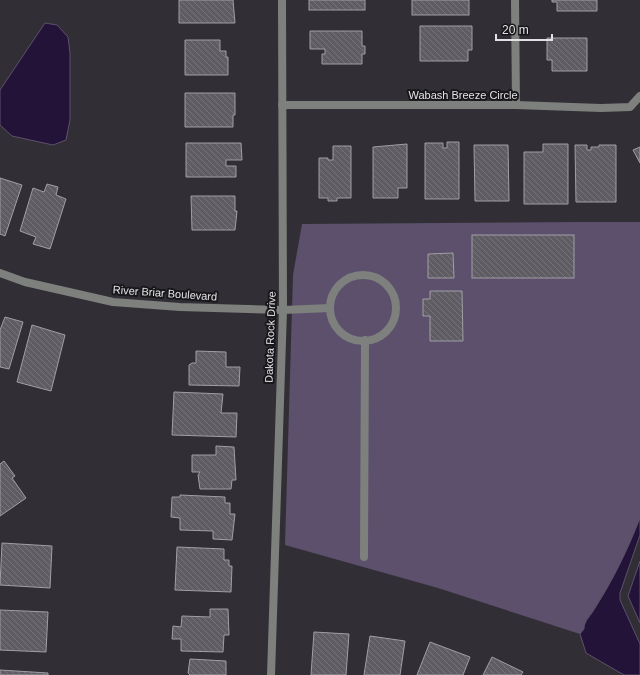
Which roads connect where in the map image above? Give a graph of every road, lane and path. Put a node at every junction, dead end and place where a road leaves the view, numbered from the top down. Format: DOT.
graph roads {
  1 [pos="282,0"];
  2 [pos="515,0"];
  3 [pos="640,96"];
  4 [pos="282,105"];
  5 [pos="516,106"];
  6 [pos="0,273"];
  7 [pos="330,308"];
  8 [pos="283,310"];
  9 [pos="365,340"];
  10 [pos="364,557"];
  11 [pos="271,675"];
  1 -- 4 [label="street, Dakota Rock Drive"];
  2 -- 5 [label="street"];
  3 -- 5 [label="street, Wabash Breeze Circle"];
  4 -- 5 [label="street, Wabash Breeze Circle"];
  4 -- 8 [label="street, Dakota Rock Drive"];
  6 -- 8 [label="street, River Briar Boulevard"];
  7 -- 8 [label="street, River Briar Boulevard"];
  7 -- 9 [label="street"];
  7 -- 9 [label="street"];
  8 -- 11 [label="street, Dakota Rock Drive"];
  9 -- 10 [label="street"];
}
